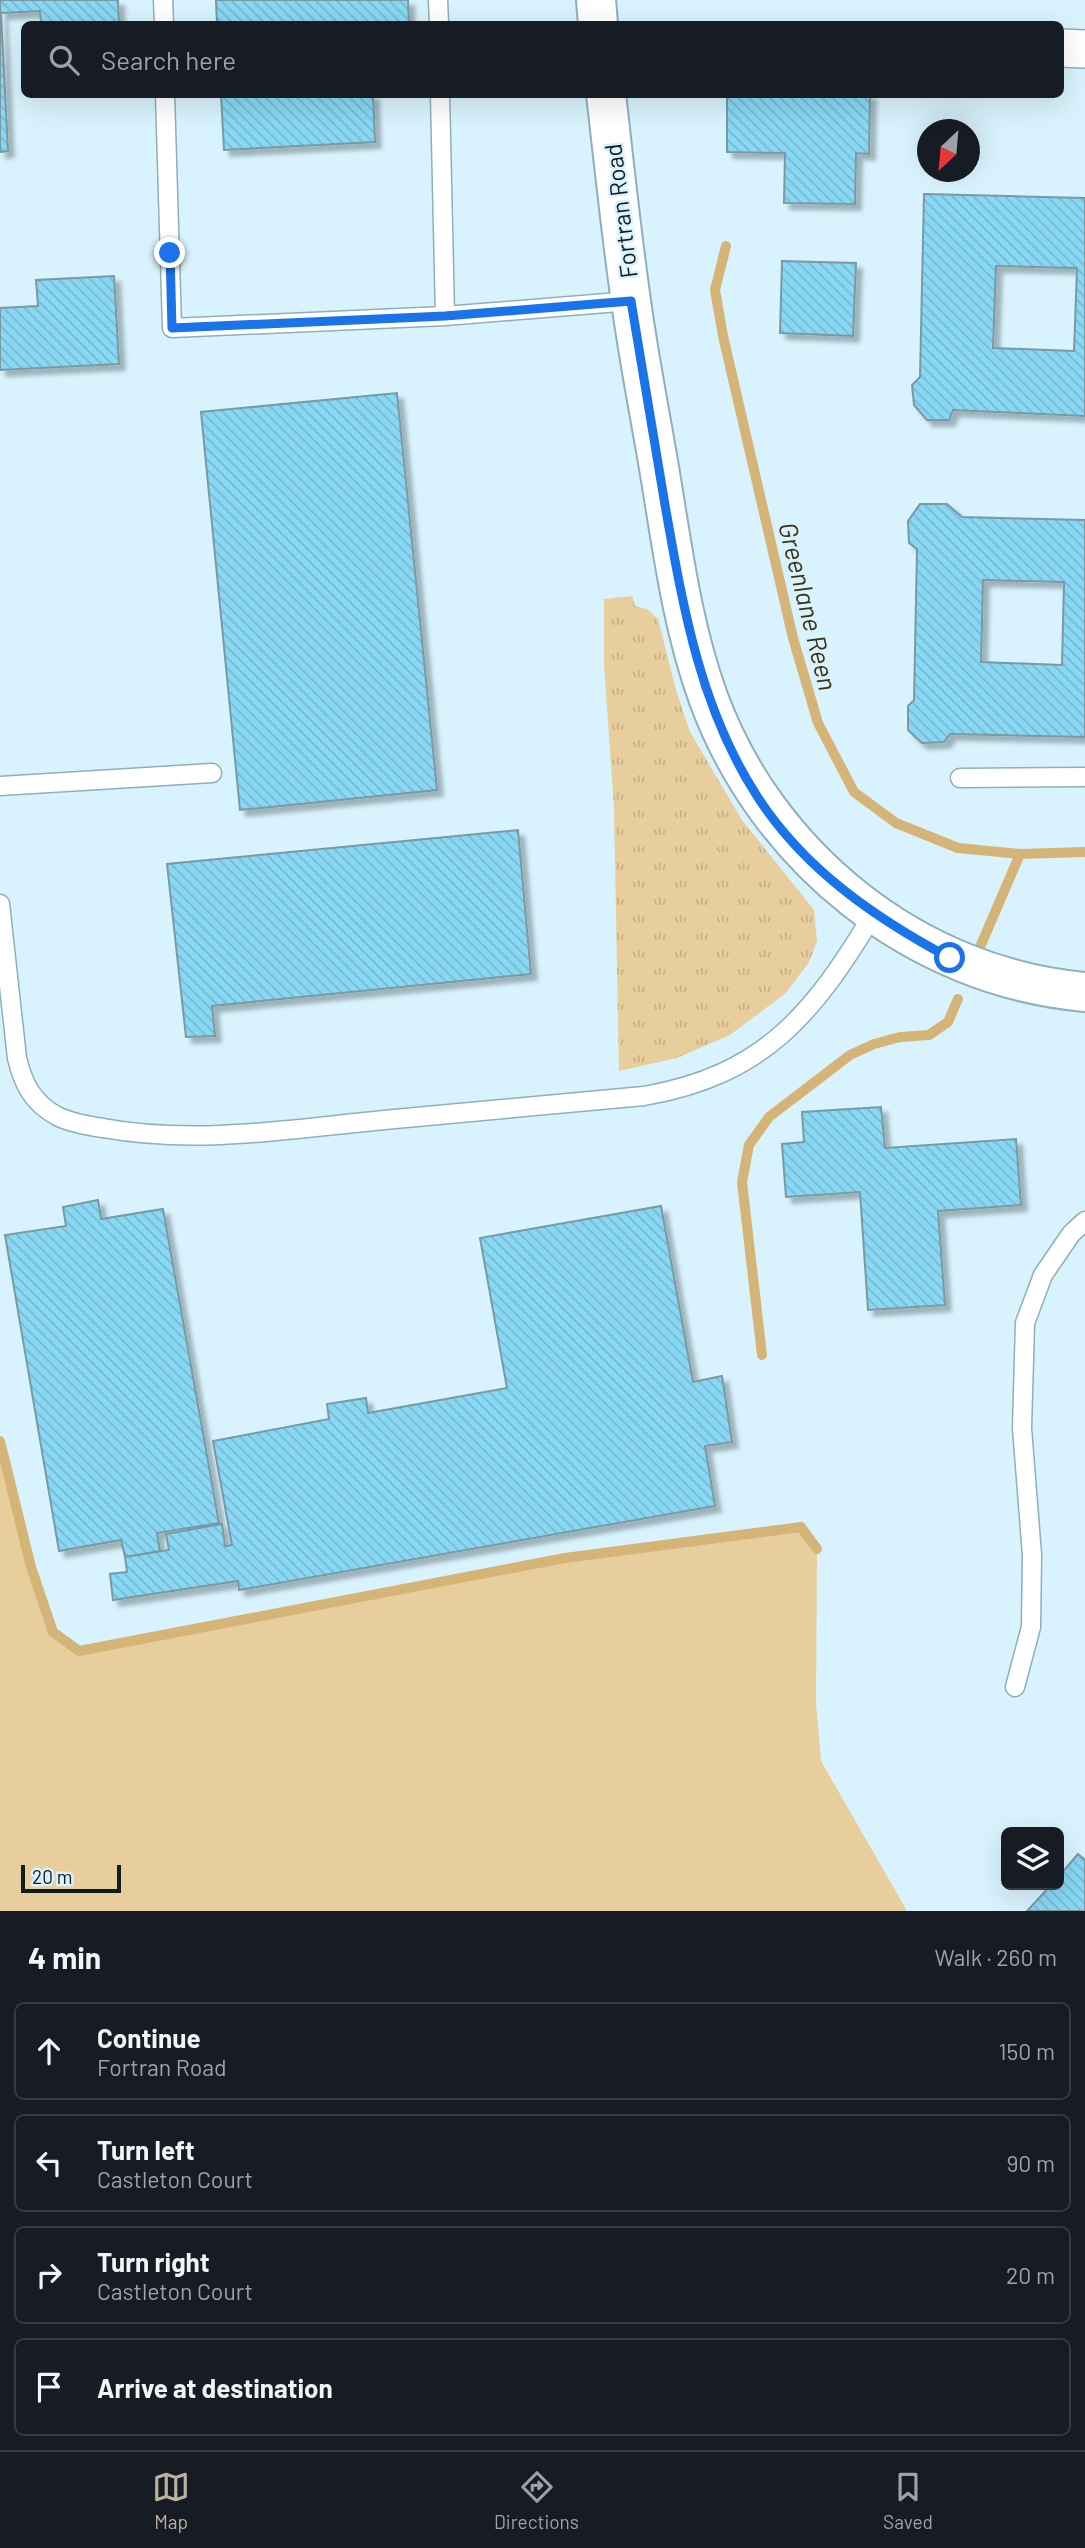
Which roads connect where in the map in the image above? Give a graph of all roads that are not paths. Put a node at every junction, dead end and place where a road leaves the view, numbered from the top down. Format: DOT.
graph roads {
  1 [pos="163,0"];
  2 [pos="438,0"];
  3 [pos="596,0"];
  4 [pos="163,21"];
  5 [pos="439,21"];
  6 [pos="598,21"];
  7 [pos="1064,48"];
  8 [pos="1085,49"];
  9 [pos="165,98"];
  10 [pos="440,98"];
  11 [pos="606,98"];
  12 [pos="631,301"];
  13 [pos="445,316"];
  14 [pos="212,773"];
  15 [pos="1085,777"];
  16 [pos="960,778"];
  17 [pos="0,786"];
  18 [pos="0,904"];
  19 [pos="874,913"];
  20 [pos="1085,992"];
  21 [pos="1085,1221"];
  22 [pos="1015,1687"];
  1 -- 4 [label="lane"];
  2 -- 5 [label="lane"];
  3 -- 6 [label="street"];
  7 -- 8 [label="street"];
  9 -- 13 [label="lane"];
  10 -- 13 [label="lane"];
  11 -- 12 [label="street, Fortran Road"];
  12 -- 13 [label="lane"];
  12 -- 19 [label="street, Fortran Road"];
  14 -- 17 [label="lane"];
  15 -- 16 [label="lane"];
  18 -- 19 [label="lane"];
  19 -- 20 [label="street, Fortran Road"];
  21 -- 22 [label="lane"];
}
